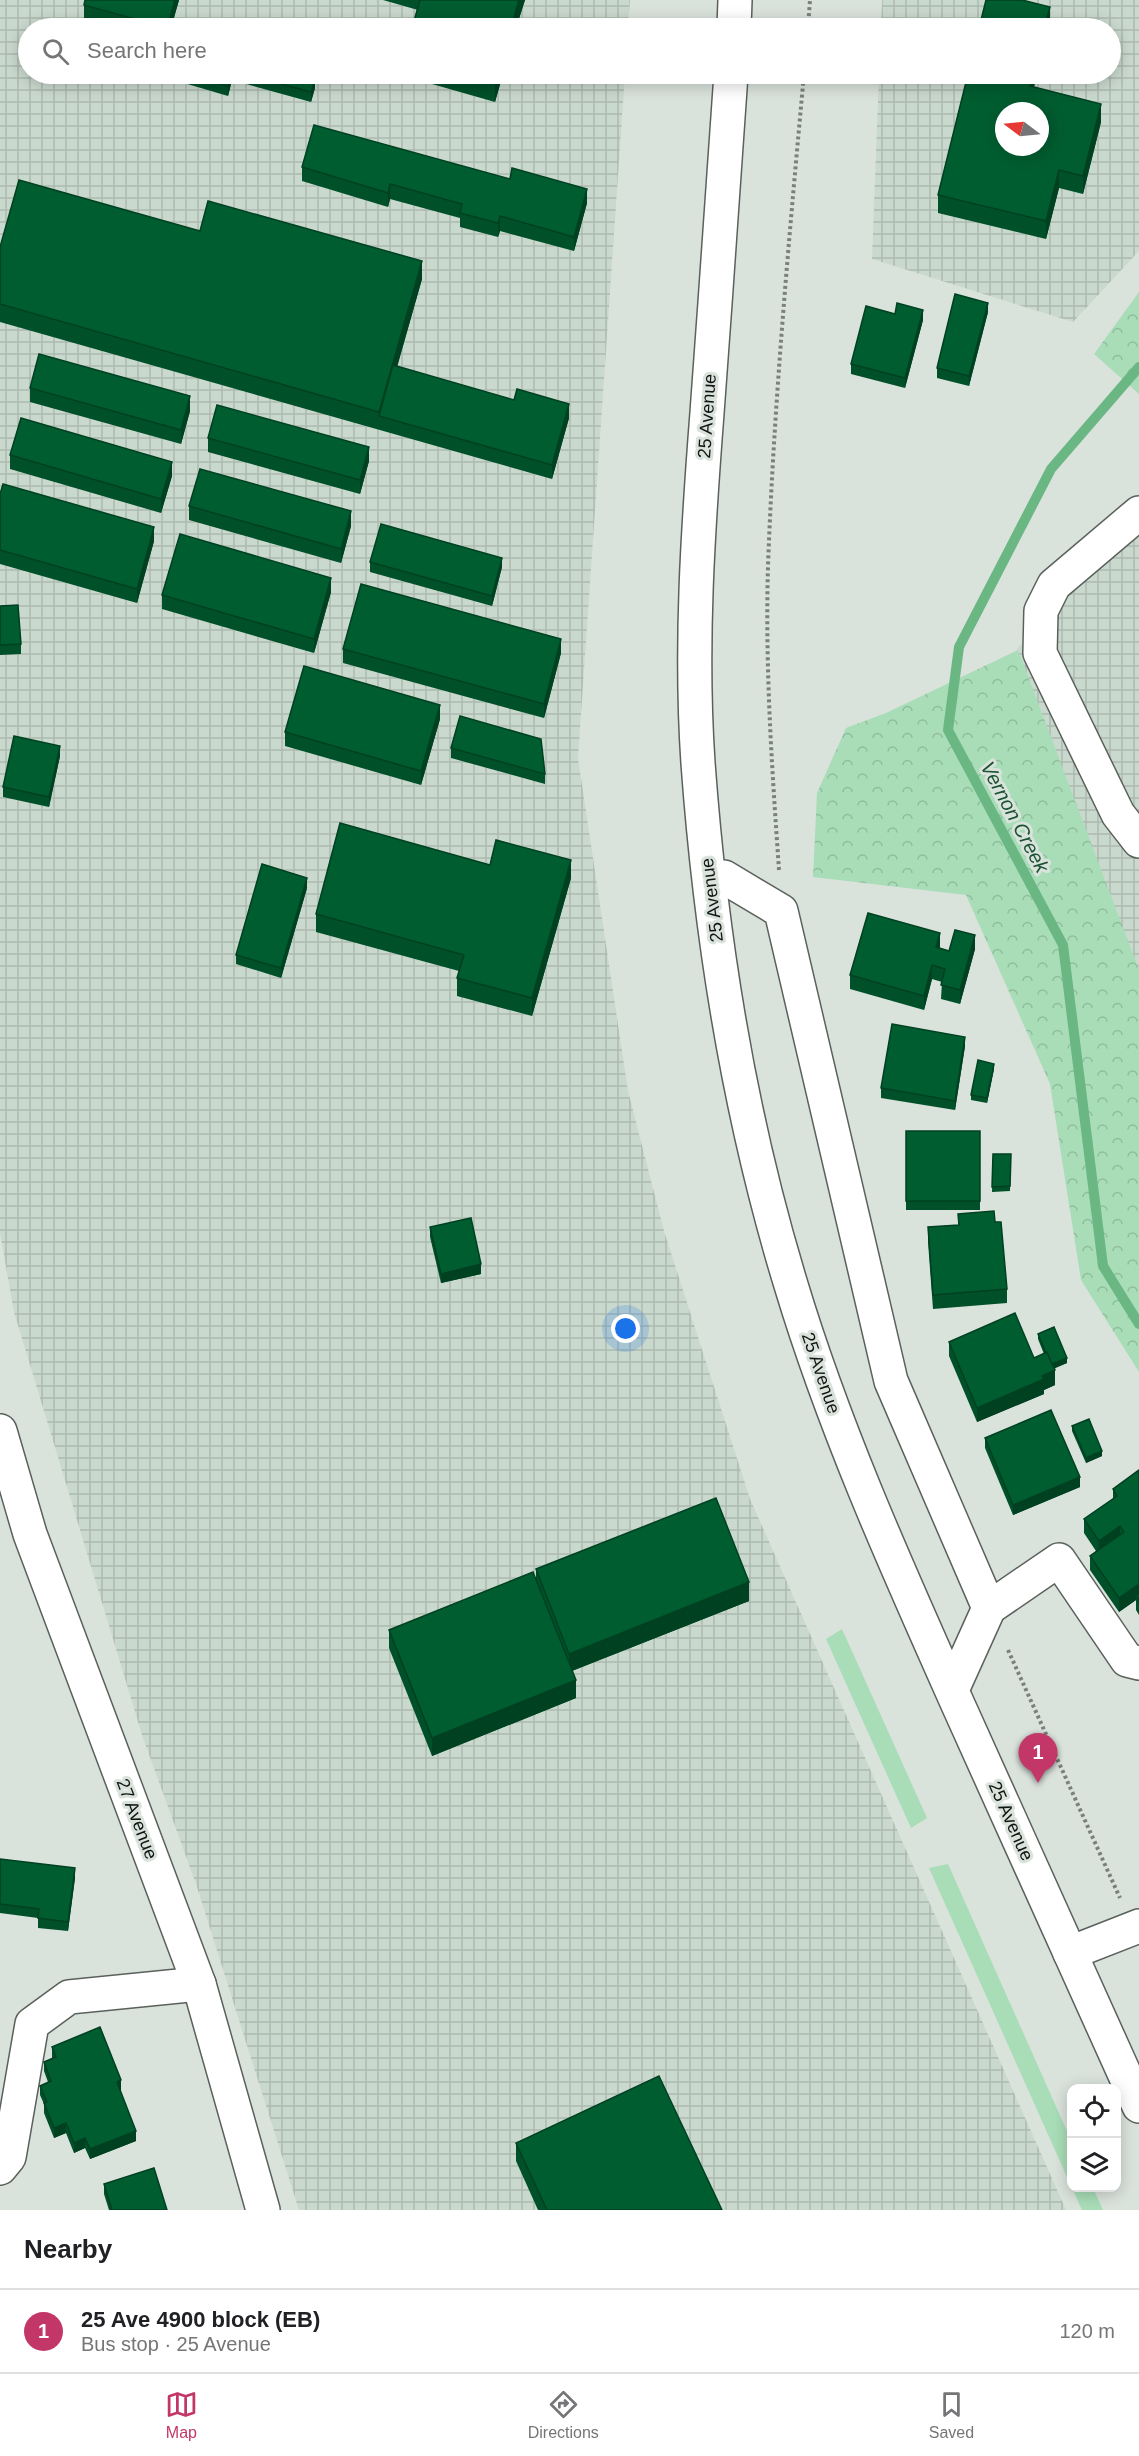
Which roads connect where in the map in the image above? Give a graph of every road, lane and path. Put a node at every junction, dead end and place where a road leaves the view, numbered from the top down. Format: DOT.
graph roads {
  1 [pos="735,0"];
  2 [pos="810,0"];
  3 [pos="734,18"];
  4 [pos="809,18"];
  5 [pos="730,84"];
  6 [pos="803,84"];
  7 [pos="1139,513"];
  8 [pos="1139,841"];
  9 [pos="724,877"];
  10 [pos="782,915"];
  11 [pos="2,1444"];
  12 [pos="989,1608"];
  13 [pos="1139,1663"];
  14 [pos="952,1690"];
  15 [pos="1137,1932"];
  16 [pos="1071,1953"];
  17 [pos="200,1983"];
  18 [pos="1139,2106"];
  19 [pos="0,2168"];
  20 [pos="263,2210"];
  1 -- 3 [label="main road"];
  2 -- 4 [label="path"];
  5 -- 14 [label="main road, 25 Avenue"];
  6 -- 10 [label="path"];
  7 -- 8 [label="main road"];
  9 -- 10 [label="main road, 25 Avenue"];
  10 -- 12 [label="main road"];
  11 -- 17 [label="main road, 27 Avenue"];
  12 -- 13 [label="main road"];
  12 -- 14 [label="main road"];
  12 -- 15 [label="path"];
  14 -- 16 [label="main road, 25 Avenue"];
  15 -- 16 [label="main road"];
  16 -- 18 [label="main road, 25 Avenue"];
  17 -- 19 [label="main road"];
  17 -- 20 [label="main road, 27 Avenue"];
}
